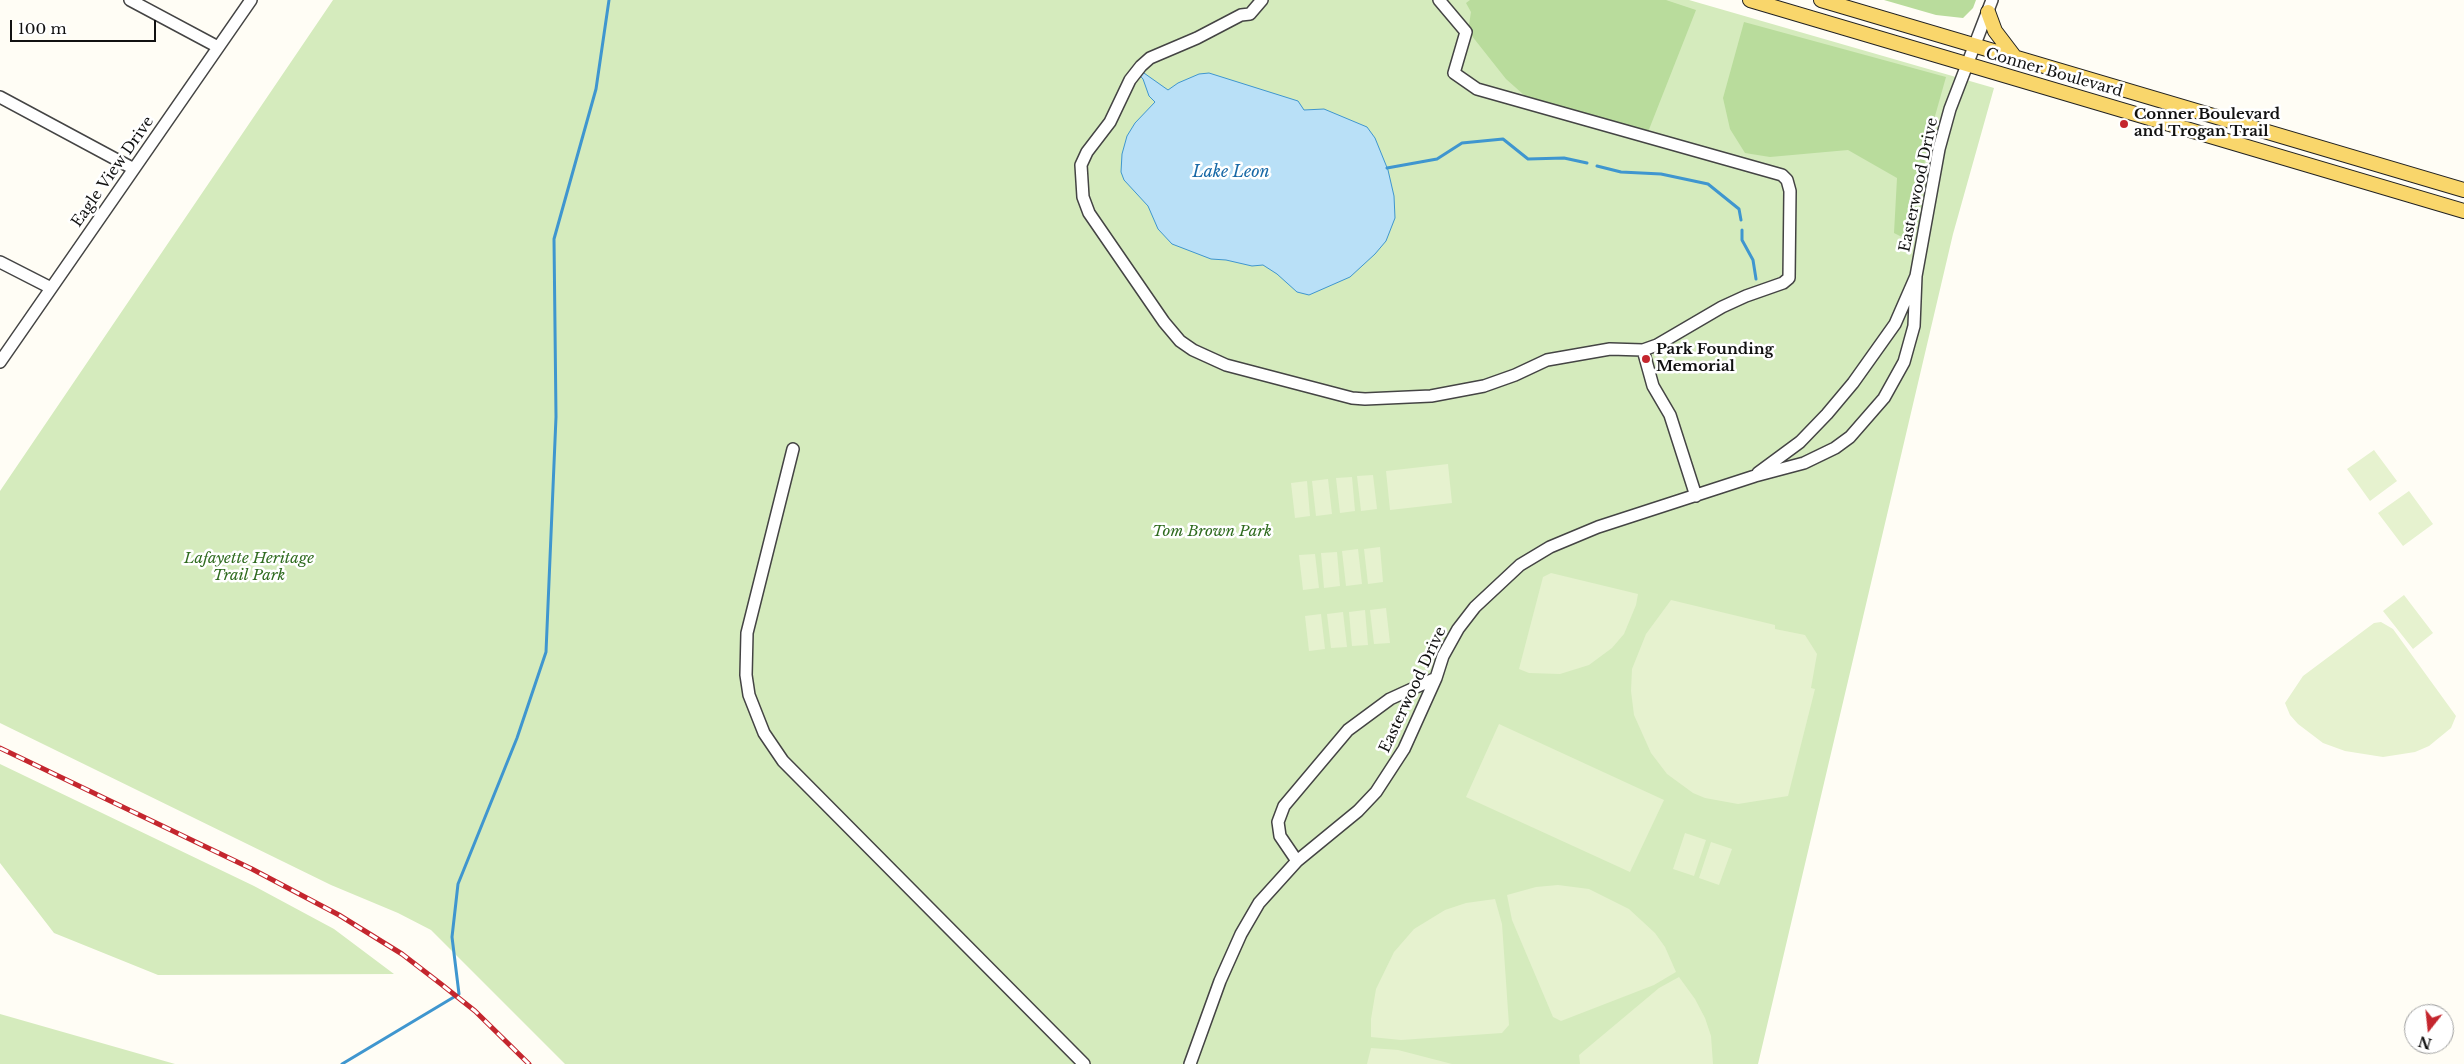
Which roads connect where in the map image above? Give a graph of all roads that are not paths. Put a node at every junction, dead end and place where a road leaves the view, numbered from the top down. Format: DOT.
graph roads {
  1 [pos="130,0"];
  2 [pos="251,0"];
  3 [pos="1262,0"];
  4 [pos="1439,0"];
  5 [pos="1750,0"];
  6 [pos="1821,0"];
  7 [pos="1990,6"];
  8 [pos="1976,46"];
  9 [pos="218,47"];
  10 [pos="2014,57"];
  11 [pos="1967,65"];
  12 [pos="0,97"];
  13 [pos="134,169"];
  14 [pos="2464,190"];
  15 [pos="2464,211"];
  16 [pos="0,262"];
  17 [pos="1916,277"];
  18 [pos="51,288"];
  19 [pos="1643,350"];
  20 [pos="0,362"];
  21 [pos="793,449"];
  22 [pos="1755,476"];
  23 [pos="1696,496"];
  24 [pos="1436,678"];
  25 [pos="1297,861"];
  26 [pos="1084,1064"];
  27 [pos="1190,1064"];
  1 -- 9 [label="street"];
  2 -- 9 [label="street, Eagle View Drive"];
  3 -- 19 [label="street"];
  4 -- 19 [label="street"];
  5 -- 11 [label="main road, Conner Boulevard"];
  6 -- 8 [label="main road, Conner Boulevard"];
  7 -- 8 [label="street, Easterwood Drive"];
  7 -- 10 [label="main road"];
  8 -- 10 [label="main road, Conner Boulevard"];
  8 -- 11 [label="street, Easterwood Drive"];
  9 -- 13 [label="street, Eagle View Drive"];
  10 -- 14 [label="main road, Conner Boulevard"];
  11 -- 15 [label="main road, Conner Boulevard"];
  11 -- 17 [label="street, Easterwood Drive"];
  12 -- 13 [label="street"];
  13 -- 18 [label="street, Eagle View Drive"];
  16 -- 18 [label="street"];
  17 -- 22 [label="street, Easterwood Drive"];
  17 -- 22 [label="street, Easterwood Drive"];
  18 -- 20 [label="street, Eagle View Drive"];
  19 -- 23 [label="street"];
  21 -- 26 [label="street"];
  22 -- 23 [label="street, Easterwood Drive"];
  23 -- 24 [label="street, Easterwood Drive"];
  24 -- 25 [label="street, Easterwood Drive"];
  24 -- 25 [label="street"];
  25 -- 27 [label="street, Easterwood Drive"];
}
